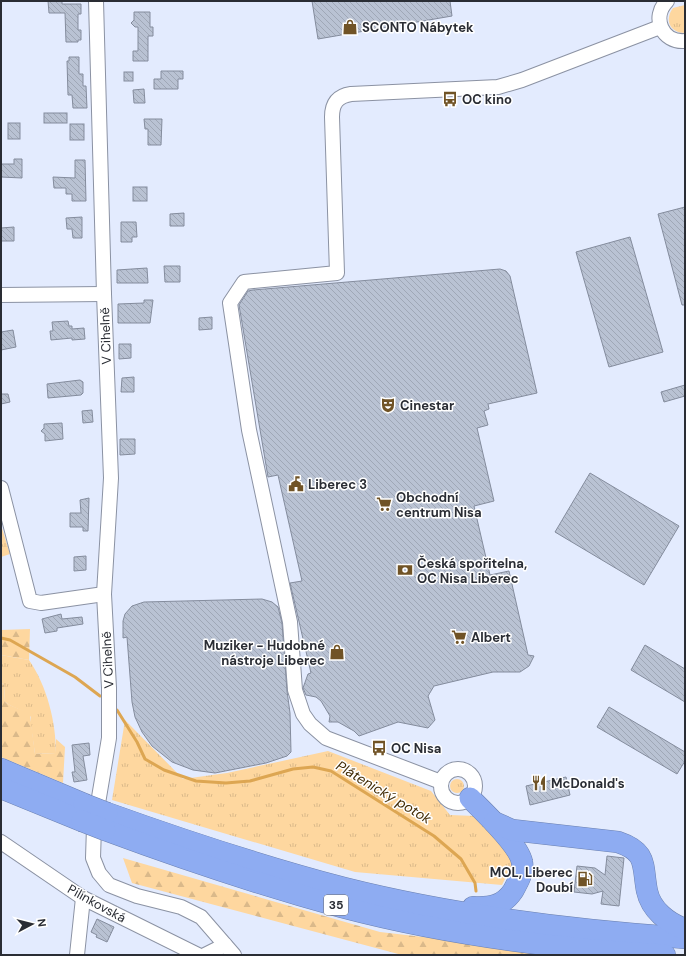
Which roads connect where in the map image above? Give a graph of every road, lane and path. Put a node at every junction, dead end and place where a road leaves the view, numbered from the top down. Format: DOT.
graph roads {
  1 [pos="96,1"];
  2 [pos="667,1"];
  3 [pos="660,27"];
  4 [pos="685,41"];
  5 [pos="104,294"];
  6 [pos="1,295"];
  7 [pos="1,488"];
  8 [pos="104,594"];
  9 [pos="1,769"];
  10 [pos="441,782"];
  11 [pos="1,788"];
  12 [pos="470,798"];
  13 [pos="83,812"];
  14 [pos="106,821"];
  15 [pos="494,822"];
  16 [pos="1,842"];
  17 [pos="83,898"];
  18 [pos="422,905"];
  19 [pos="685,929"];
  20 [pos="685,938"];
  21 [pos="230,950"];
  22 [pos="77,955"];
  23 [pos="198,955"];
  24 [pos="205,955"];
  25 [pos="665,955"];
  1 -- 5 [label="street, V Cihelně"];
  2 -- 3 [label="street"];
  3 -- 4 [label="street"];
  3 -- 10 [label="street"];
  5 -- 6 [label="street, V Cihelně"];
  5 -- 8 [label="street, V Cihelně"];
  7 -- 8 [label="street"];
  8 -- 21 [label="street, V Cihelně"];
  9 -- 13 [label="highway, 35"];
  10 -- 12 [label="street"];
  10 -- 12 [label="street"];
  11 -- 13 [label="highway, 35"];
  12 -- 15 [label="highway"];
  13 -- 14 [label="highway, 35, bridge"];
  14 -- 18 [label="highway, 35"];
  14 -- 25 [label="highway, 35"];
  15 -- 18 [label="highway"];
  15 -- 19 [label="highway"];
  16 -- 17 [label="street, Pilínkovská"];
  17 -- 22 [label="street"];
  17 -- 23 [label="street, Pilínkovská"];
  18 -- 20 [label="highway, 35"];
  21 -- 24 [label="street"];
}
